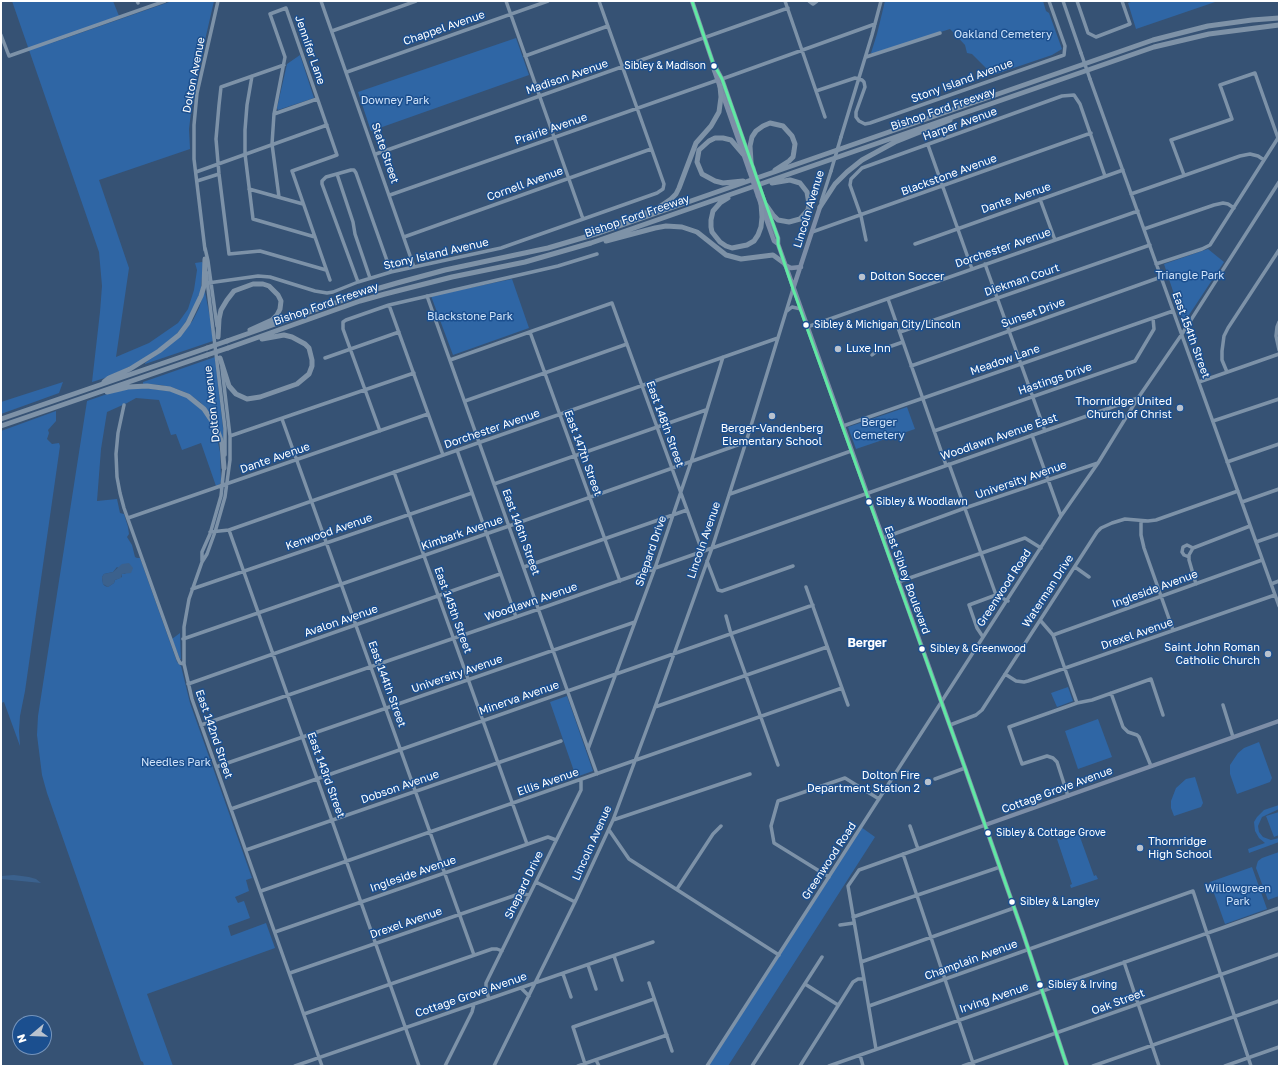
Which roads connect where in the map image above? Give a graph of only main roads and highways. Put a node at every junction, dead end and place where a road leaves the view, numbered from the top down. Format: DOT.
graph roads {
  1 [pos="692,1"];
  2 [pos="1279,18"];
  3 [pos="1279,24"];
  4 [pos="720,79"];
  5 [pos="720,86"];
  6 [pos="978,107"];
  7 [pos="743,154"];
  8 [pos="751,162"];
  9 [pos="751,169"];
  10 [pos="771,173"];
  11 [pos="750,180"];
  12 [pos="763,183"];
  13 [pos="738,192"];
  14 [pos="764,204"];
  15 [pos="820,207"];
  16 [pos="599,233"];
  17 [pos="591,243"];
  18 [pos="205,259"];
  19 [pos="785,264"];
  20 [pos="801,267"];
  21 [pos="793,288"];
  22 [pos="218,337"];
  23 [pos="230,340"];
  24 [pos="234,346"];
  25 [pos="220,358"];
  26 [pos="98,386"];
  27 [pos="97,392"];
  28 [pos="1,418"];
  29 [pos="1,426"];
  30 [pos="224,468"];
  31 [pos="1279,721"];
  32 [pos="985,825"];
  33 [pos="1067,1066"];
  1 -- 4 [label="main road"];
  2 -- 10 [label="highway, Bishop Ford Freeway"];
  3 -- 6 [label="highway, Bishop Ford Freeway"];
  4 -- 5 [label="main road"];
  4 -- 8 [label="main road"];
  5 -- 7 [label="main road"];
  5 -- 16 [label="highway"];
  6 -- 12 [label="highway, Bishop Ford Freeway"];
  6 -- 15 [label="highway"];
  7 -- 9 [label="main road"];
  7 -- 11 [label="highway"];
  8 -- 9 [label="main road"];
  8 -- 10 [label="highway"];
  9 -- 14 [label="main road, bridge"];
  10 -- 11 [label="highway, Bishop Ford Freeway"];
  11 -- 16 [label="highway, Bishop Ford Freeway"];
  12 -- 13 [label="highway, Bishop Ford Freeway"];
  12 -- 14 [label="highway"];
  13 -- 14 [label="highway"];
  13 -- 17 [label="highway, Bishop Ford Freeway"];
  14 -- 19 [label="main road, East Sibley Boulevard"];
  15 -- 20 [label="main road, Lincoln Avenue"];
  16 -- 23 [label="highway, Bishop Ford Freeway"];
  17 -- 19 [label="highway"];
  17 -- 24 [label="highway, Bishop Ford Freeway"];
  18 -- 26 [label="highway"];
  19 -- 20 [label="main road"];
  19 -- 21 [label="main road, East Sibley Boulevard"];
  20 -- 21 [label="main road, Lincoln Avenue"];
  21 -- 32 [label="main road, East Sibley Boulevard"];
  22 -- 23 [label="highway"];
  23 -- 26 [label="highway, Bishop Ford Freeway, bridge"];
  24 -- 25 [label="highway"];
  24 -- 27 [label="highway, Bishop Ford Freeway, bridge"];
  26 -- 28 [label="highway, Bishop Ford Freeway"];
  27 -- 29 [label="highway, Bishop Ford Freeway"];
  27 -- 30 [label="highway"];
  31 -- 32 [label="main road, Cottage Grove Avenue"];
  32 -- 33 [label="main road, East Sibley Boulevard"];
}
